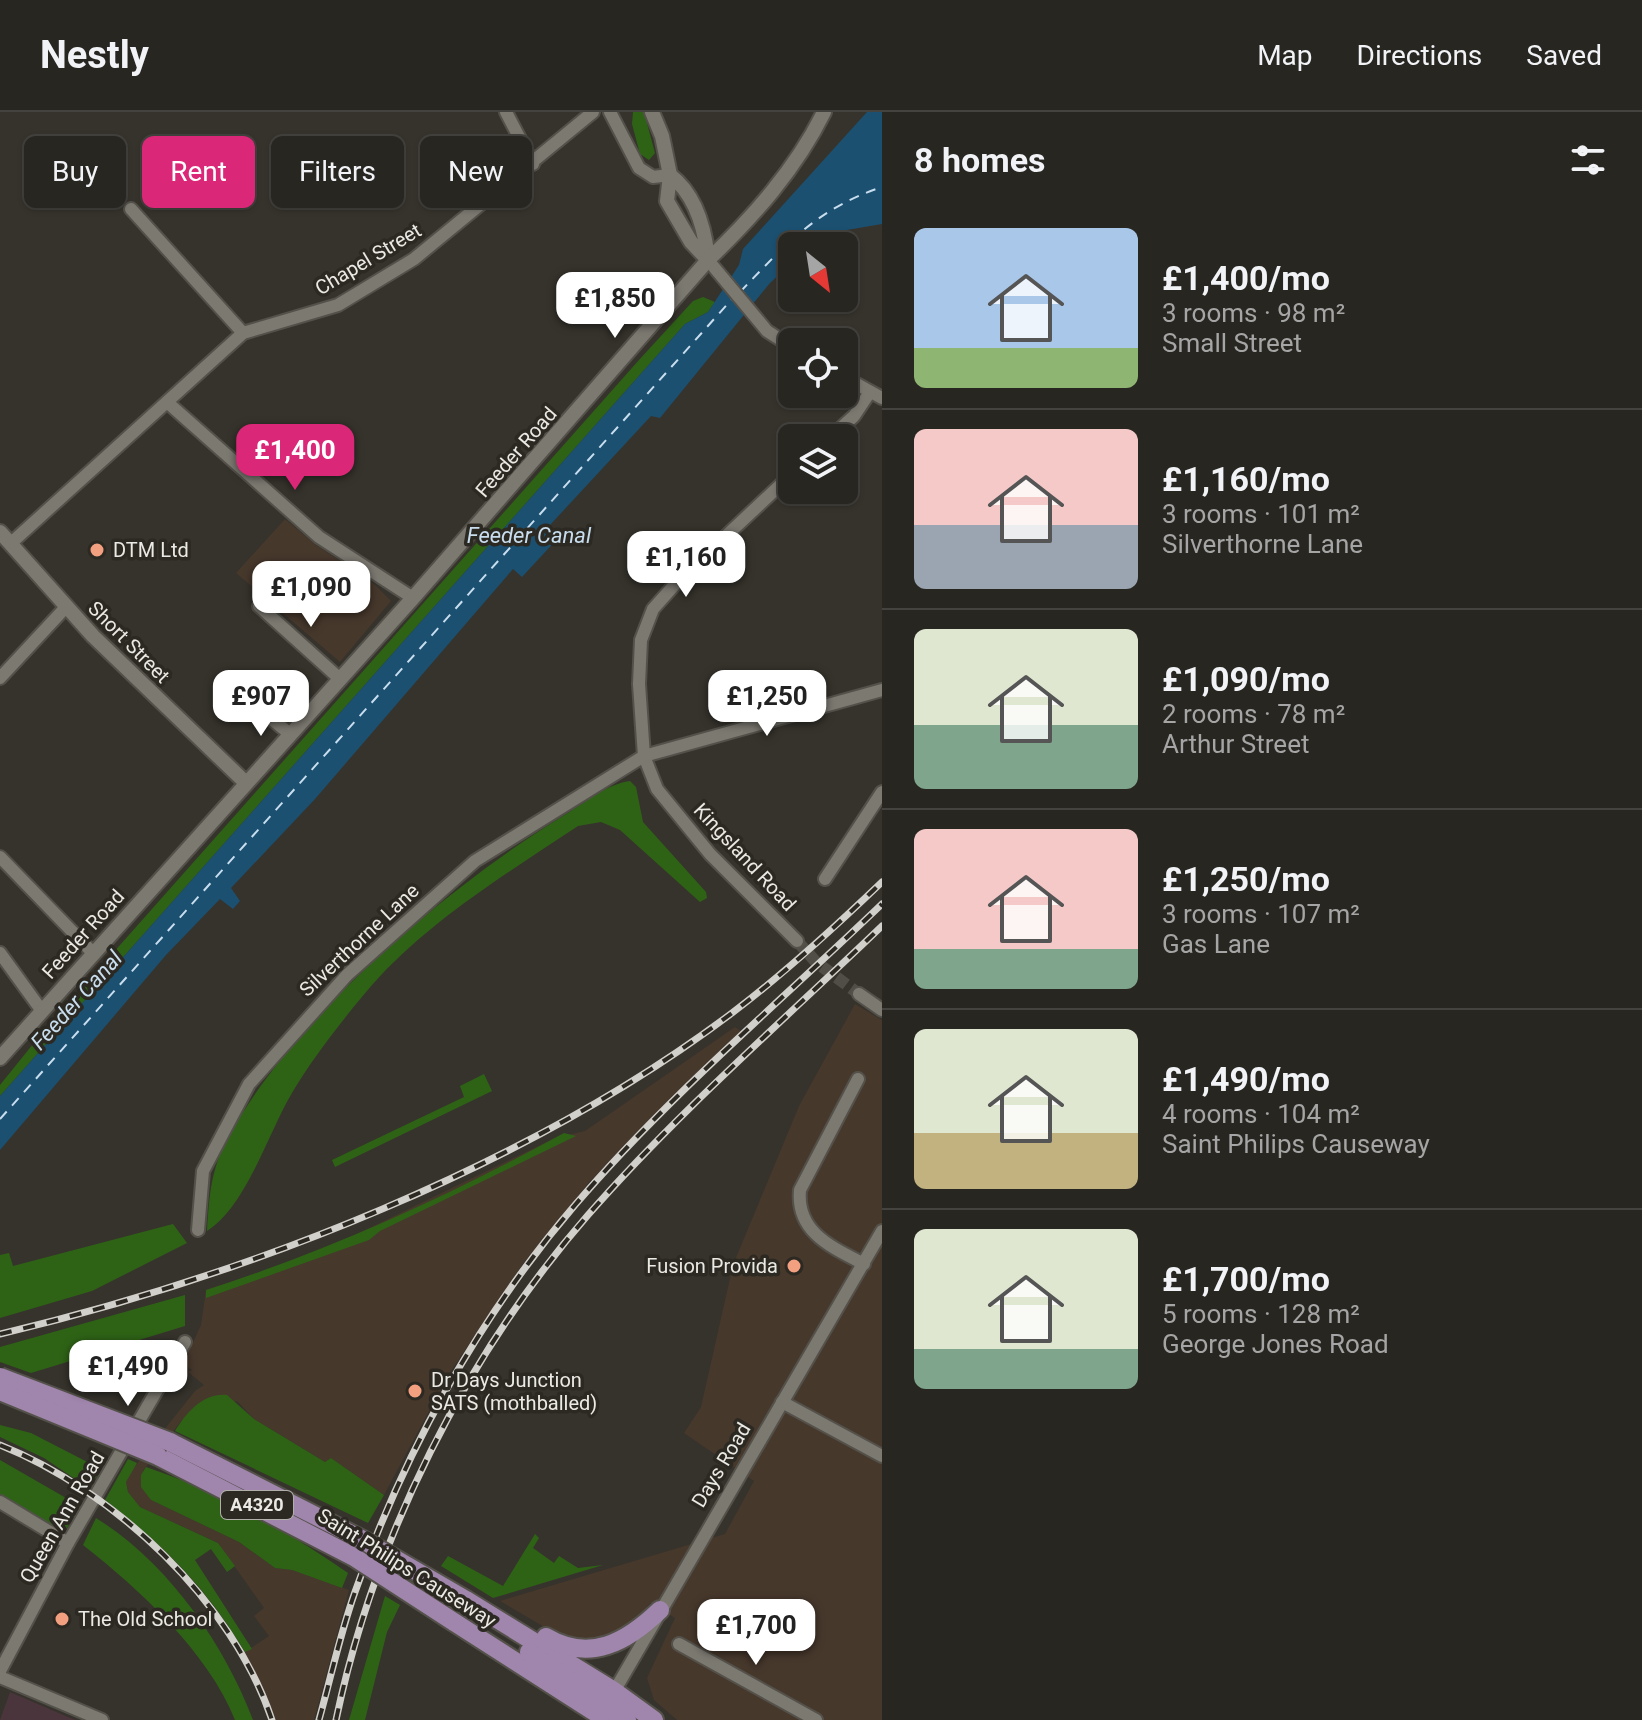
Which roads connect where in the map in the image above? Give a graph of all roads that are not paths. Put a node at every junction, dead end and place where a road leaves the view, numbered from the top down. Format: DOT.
graph roads {
  1 [pos="506,112"];
  2 [pos="593,112"];
  3 [pos="610,112"];
  4 [pos="652,112"];
  5 [pos="824,112"];
  6 [pos="533,164"];
  7 [pos="670,175"];
  8 [pos="131,209"];
  9 [pos="708,260"];
  10 [pos="243,333"];
  11 [pos="778,338"];
  12 [pos="858,385"];
  13 [pos="876,395"];
  14 [pos="167,402"];
  15 [pos="845,424"];
  16 [pos="778,488"];
  17 [pos="3,535"];
  18 [pos="413,598"];
  19 [pos="259,606"];
  20 [pos="66,607"];
  21 [pos="0,678"];
  22 [pos="340,679"];
  23 [pos="882,690"];
  24 [pos="274,721"];
  25 [pos="290,734"];
  26 [pos="644,756"];
  27 [pos="246,783"];
  28 [pos="882,792"];
  29 [pos="0,857"];
  30 [pos="11,868"];
  31 [pos="0,878"];
  32 [pos="825,879"];
  33 [pos="797,941"];
  34 [pos="0,953"];
  35 [pos="93,953"];
  36 [pos="859,994"];
  37 [pos="882,1010"];
  38 [pos="42,1011"];
  39 [pos="0,1058"];
  40 [pos="858,1079"];
  41 [pos="198,1230"];
  42 [pos="882,1231"];
  43 [pos="864,1264"];
  44 [pos="185,1342"];
  45 [pos="0,1377"];
  46 [pos="0,1391"];
  47 [pos="782,1402"];
  48 [pos="164,1449"];
  49 [pos="882,1456"];
  50 [pos="0,1502"];
  51 [pos="68,1543"];
  52 [pos="358,1548"];
  53 [pos="466,1600"];
  54 [pos="660,1610"];
  55 [pos="503,1621"];
  56 [pos="679,1644"];
  57 [pos="0,1674"];
  58 [pos="605,1710"];
  59 [pos="102,1720"];
  60 [pos="627,1720"];
  61 [pos="654,1720"];
  62 [pos="816,1720"];
  1 -- 6 [label="street"];
  2 -- 6 [label="street, Chapel Street"];
  3 -- 7 [label="street"];
  4 -- 7 [label="street"];
  5 -- 9 [label="street, Feeder Road"];
  6 -- 10 [label="street, Chapel Street"];
  7 -- 9 [label="street"];
  7 -- 9 [label="street"];
  8 -- 10 [label="street"];
  9 -- 11 [label="street"];
  9 -- 18 [label="street, Feeder Road"];
  10 -- 14 [label="street, Chapel Street"];
  12 -- 13 [label="street"];
  13 -- 15 [label="street"];
  14 -- 17 [label="street, Chapel Street"];
  14 -- 18 [label="street"];
  16 -- 26 [label="street"];
  17 -- 20 [label="street, Short Street"];
  18 -- 22 [label="street, Feeder Road"];
  19 -- 22 [label="street"];
  20 -- 21 [label="street"];
  20 -- 27 [label="street, Short Street"];
  22 -- 25 [label="street, Feeder Road"];
  23 -- 26 [label="street, Silverthorne Lane"];
  24 -- 25 [label="street"];
  25 -- 27 [label="street, Feeder Road"];
  26 -- 33 [label="street, Kingsland Road"];
  26 -- 41 [label="street, Silverthorne Lane"];
  27 -- 35 [label="street, Feeder Road"];
  28 -- 32 [label="street"];
  29 -- 30 [label="street"];
  30 -- 31 [label="street"];
  30 -- 35 [label="street"];
  34 -- 38 [label="street"];
  35 -- 38 [label="street, Feeder Road"];
  36 -- 37 [label="street"];
  38 -- 39 [label="street, Feeder Road"];
  40 -- 43 [label="street"];
  42 -- 43 [label="street, Days Road"];
  43 -- 47 [label="street, Days Road"];
  44 -- 51 [label="street, Queen Ann Road"];
  45 -- 48 [label="main road, Saint Philips Causeway / A4320, bridge"];
  46 -- 48 [label="main road, Saint Philips Causeway / A4320, bridge"];
  47 -- 49 [label="street"];
  47 -- 54 [label="street, Days Road"];
  48 -- 52 [label="main road, Saint Philips Causeway / A4320"];
  50 -- 51 [label="street"];
  51 -- 57 [label="street, Queen Ann Road"];
  52 -- 53 [label="main road, Saint Philips Causeway / A4320, bridge"];
  52 -- 58 [label="main road, Saint Philips Causeway / A4320, bridge"];
  53 -- 55 [label="main road, Saint Philips Causeway / A4320"];
  53 -- 58 [label="main road, Saint Philips Causeway / A4320"];
  54 -- 55 [label="main road"];
  54 -- 58 [label="street, Days Road"];
  55 -- 58 [label="main road, Saint Philips Causeway / A4320"];
  56 -- 62 [label="street"];
  57 -- 59 [label="street"];
  58 -- 60 [label="main road, Saint Philips Causeway / A4320"];
  58 -- 61 [label="main road, Saint Philips Causeway / A4320"];
}
